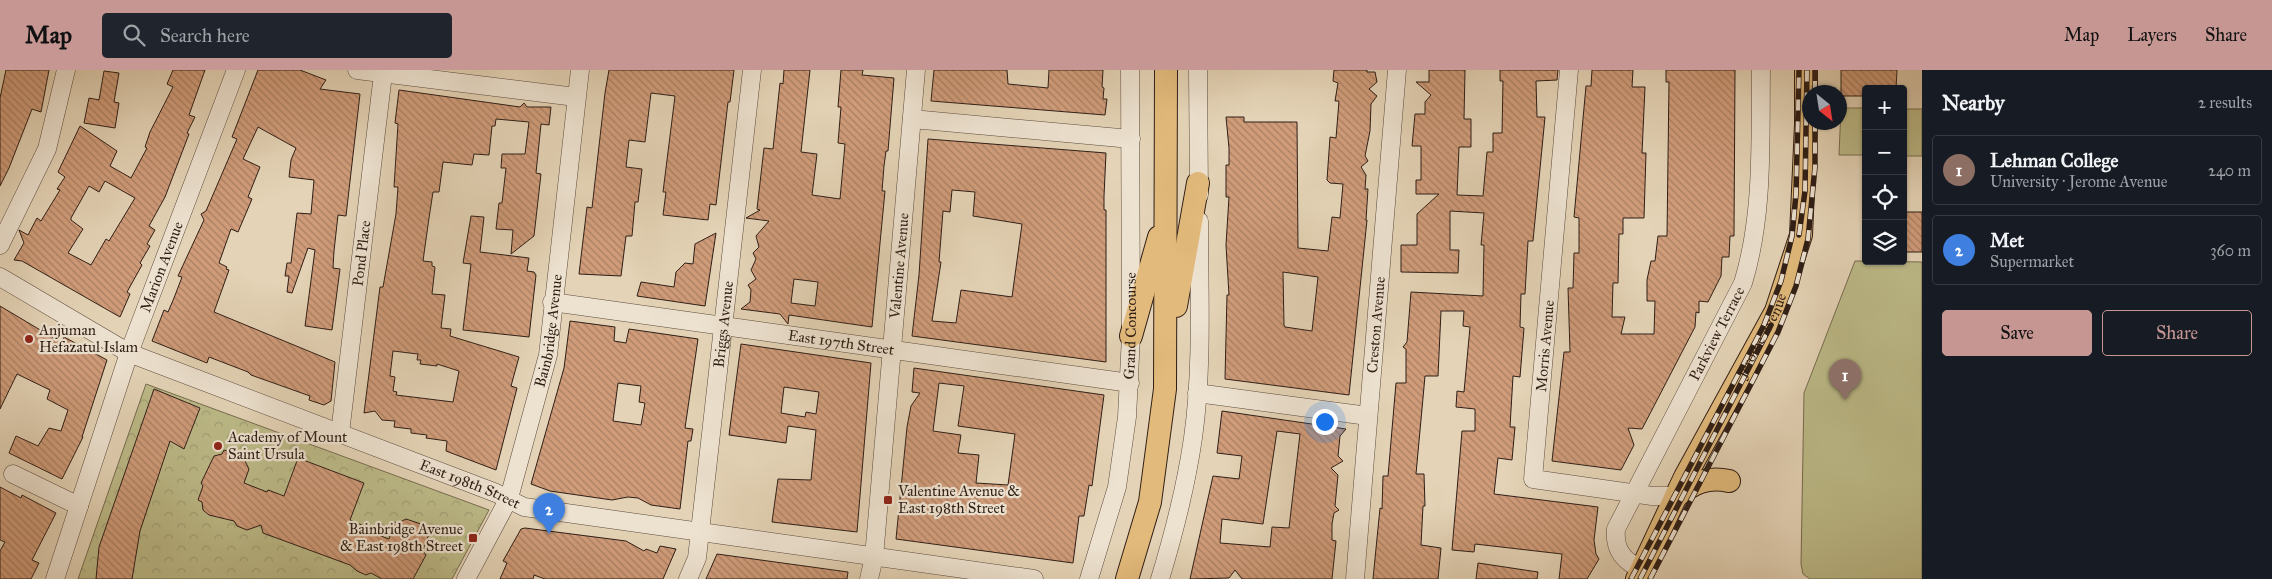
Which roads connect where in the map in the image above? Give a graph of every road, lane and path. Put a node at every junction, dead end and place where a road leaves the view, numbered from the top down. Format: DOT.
graph roads {
  1 [pos="66,70"];
  2 [pos="236,70"];
  3 [pos="357,70"];
  4 [pos="580,70"];
  5 [pos="752,70"];
  6 [pos="916,70"];
  7 [pos="1130,70"];
  8 [pos="1166,70"];
  9 [pos="1198,70"];
  10 [pos="1397,70"];
  11 [pos="1569,70"];
  12 [pos="1761,70"];
  13 [pos="1806,70"];
  14 [pos="383,74"];
  15 [pos="576,96"];
  16 [pos="912,119"];
  17 [pos="1130,139"];
  18 [pos="1198,183"];
  19 [pos="1166,210"];
  20 [pos="0,245"];
  21 [pos="0,277"];
  22 [pos="552,302"];
  23 [pos="722,326"];
  24 [pos="1131,336"];
  25 [pos="1166,346"];
  26 [pos="891,349"];
  27 [pos="129,353"];
  28 [pos="1130,383"];
  29 [pos="1196,393"];
  30 [pos="1368,416"];
  31 [pos="340,433"];
  32 [pos="13,474"];
  33 [pos="1730,481"];
  34 [pos="1634,493"];
  35 [pos="1676,496"];
  36 [pos="509,498"];
  37 [pos="79,506"];
  38 [pos="699,531"];
  39 [pos="874,557"];
  40 [pos="1639,574"];
  41 [pos="55,579"];
  42 [pos="466,579"];
  43 [pos="688,579"];
  44 [pos="869,579"];
  45 [pos="1034,579"];
  46 [pos="1089,579"];
  47 [pos="1127,579"];
  48 [pos="1160,579"];
  49 [pos="1355,579"];
  1 -- 20 [label="street"];
  2 -- 27 [label="street, Marion Avenue"];
  3 -- 14 [label="street"];
  4 -- 15 [label="street, Bainbridge Avenue"];
  5 -- 23 [label="street, Briggs Avenue"];
  6 -- 16 [label="street, Valentine Avenue"];
  7 -- 17 [label="street, Grand Concourse"];
  8 -- 19 [label="main road"];
  9 -- 18 [label="street"];
  10 -- 30 [label="street, Creston Avenue"];
  11 -- 34 [label="street, Morris Avenue"];
  12 -- 34 [label="street, Parkview Terrace"];
  13 -- 35 [label="main road, Jerome Avenue"];
  14 -- 15 [label="street"];
  14 -- 31 [label="street, Pond Place"];
  15 -- 22 [label="street, Bainbridge Avenue"];
  16 -- 17 [label="street"];
  16 -- 26 [label="street, Valentine Avenue"];
  17 -- 24 [label="street, Grand Concourse"];
  18 -- 25 [label="main road"];
  18 -- 29 [label="street"];
  19 -- 24 [label="main road"];
  19 -- 25 [label="main road"];
  21 -- 27 [label="street, East 198th Street"];
  22 -- 23 [label="street, East 197th Street"];
  22 -- 36 [label="street, Bainbridge Avenue"];
  23 -- 26 [label="street, East 197th Street"];
  23 -- 38 [label="street, Briggs Avenue"];
  24 -- 28 [label="street, Grand Concourse"];
  25 -- 47 [label="main road"];
  26 -- 28 [label="street, East 197th Street"];
  26 -- 39 [label="street, Valentine Avenue"];
  27 -- 31 [label="street, East 198th Street"];
  27 -- 37 [label="street, Marion Avenue"];
  28 -- 46 [label="street, Grand Concourse"];
  29 -- 30 [label="street"];
  29 -- 48 [label="street"];
  30 -- 49 [label="street, Creston Avenue"];
  31 -- 36 [label="street, East 198th Street"];
  32 -- 37 [label="street"];
  33 -- 35 [label="main road"];
  34 -- 35 [label="street, Morris Avenue"];
  34 -- 40 [label="street, Parkview Terrace"];
  35 -- 40 [label="main road, Jerome Avenue"];
  36 -- 38 [label="street, East 198th Street"];
  36 -- 42 [label="street, Bainbridge Avenue"];
  37 -- 41 [label="street, Marion Avenue"];
  38 -- 39 [label="street, East 198th Street"];
  38 -- 43 [label="street, Briggs Avenue"];
  39 -- 44 [label="street, Valentine Avenue"];
  39 -- 45 [label="street, East 198th Street"];
}
